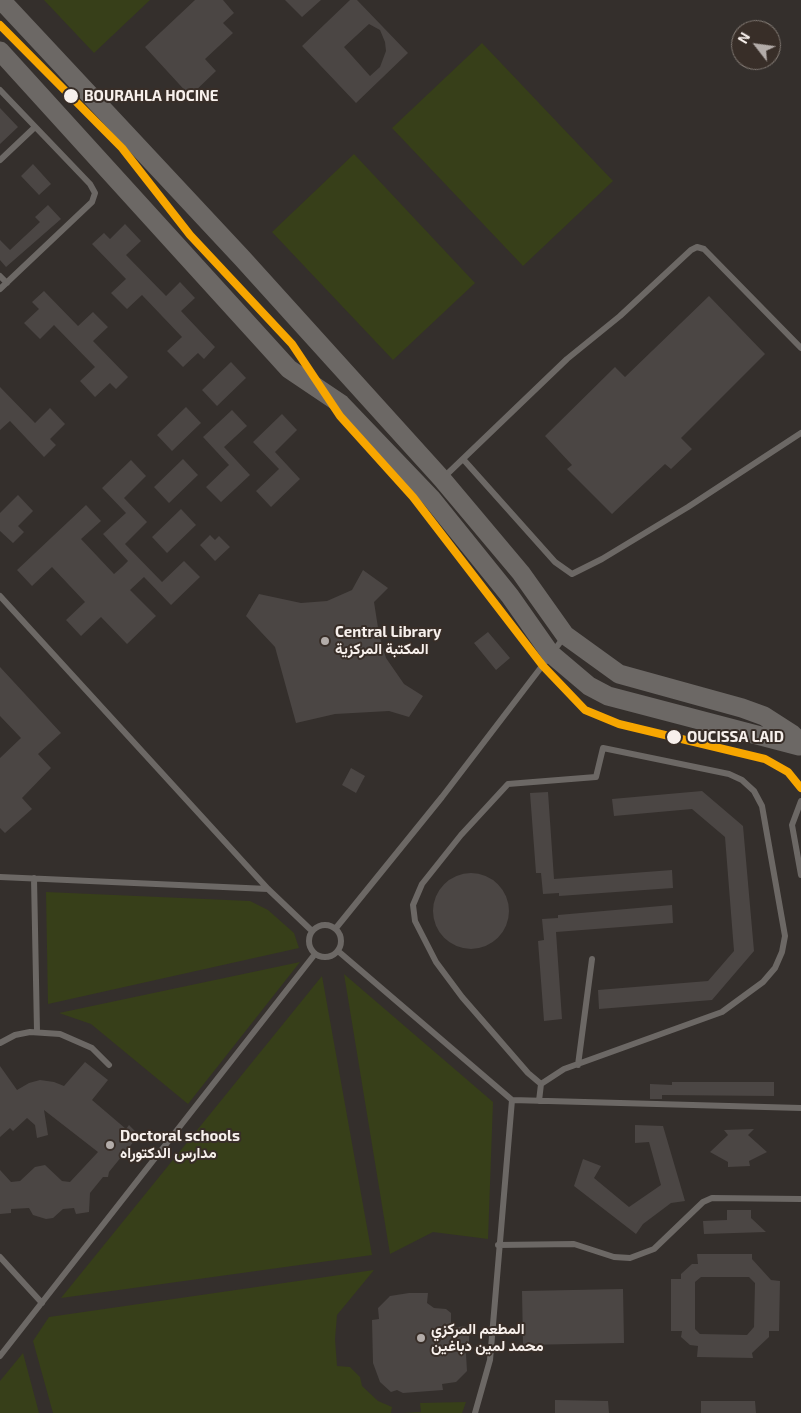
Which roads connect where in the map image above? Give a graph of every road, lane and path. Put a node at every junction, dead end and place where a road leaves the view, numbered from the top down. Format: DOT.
graph roads {
  1 [pos="1,0"];
  2 [pos="0,51"];
  3 [pos="0,90"];
  4 [pos="35,127"];
  5 [pos="0,160"];
  6 [pos="0,276"];
  7 [pos="7,283"];
  8 [pos="0,289"];
  9 [pos="801,348"];
  10 [pos="801,433"];
  11 [pos="463,459"];
  12 [pos="442,479"];
  13 [pos="0,596"];
  14 [pos="572,641"];
  15 [pos="556,658"];
  16 [pos="801,743"];
  17 [pos="801,747"];
  18 [pos="801,800"];
  19 [pos="801,875"];
  20 [pos="0,877"];
  21 [pos="34,878"];
  22 [pos="268,889"];
  23 [pos="336,928"];
  24 [pos="312,931"];
  25 [pos="338,951"];
  26 [pos="315,954"];
  27 [pos="592,958"];
  28 [pos="37,1032"];
  29 [pos="0,1043"];
  30 [pos="109,1065"];
  31 [pos="578,1065"];
  32 [pos="541,1084"];
  33 [pos="512,1100"];
  34 [pos="539,1101"];
  35 [pos="801,1108"];
  36 [pos="801,1199"];
  37 [pos="498,1245"];
  38 [pos="0,1257"];
  39 [pos="42,1303"];
  40 [pos="0,1356"];
  41 [pos="475,1413"];
  1 -- 12 [label="street"];
  2 -- 15 [label="street"];
  3 -- 4 [label="lane"];
  4 -- 5 [label="lane"];
  4 -- 7 [label="lane"];
  6 -- 7 [label="lane"];
  7 -- 8 [label="lane"];
  9 -- 11 [label="lane"];
  10 -- 11 [label="lane"];
  11 -- 12 [label="lane"];
  12 -- 14 [label="street"];
  13 -- 22 [label="lane"];
  14 -- 15 [label="street"];
  14 -- 16 [label="street"];
  15 -- 17 [label="street"];
  15 -- 23 [label="lane"];
  18 -- 19 [label="lane"];
  20 -- 21 [label="lane"];
  21 -- 22 [label="lane"];
  21 -- 28 [label="lane"];
  22 -- 24 [label="lane"];
  23 -- 24 [label="lane"];
  23 -- 25 [label="lane"];
  24 -- 26 [label="lane"];
  25 -- 26 [label="lane"];
  25 -- 33 [label="lane"];
  26 -- 39 [label="lane"];
  27 -- 31 [label="lane"];
  28 -- 29 [label="lane"];
  28 -- 30 [label="lane"];
  31 -- 32 [label="lane"];
  31 -- 32 [label="lane"];
  32 -- 34 [label="lane"];
  33 -- 34 [label="lane"];
  33 -- 37 [label="lane"];
  34 -- 35 [label="lane"];
  36 -- 37 [label="lane"];
  37 -- 41 [label="lane"];
  38 -- 39 [label="lane"];
  39 -- 40 [label="lane"];
}
